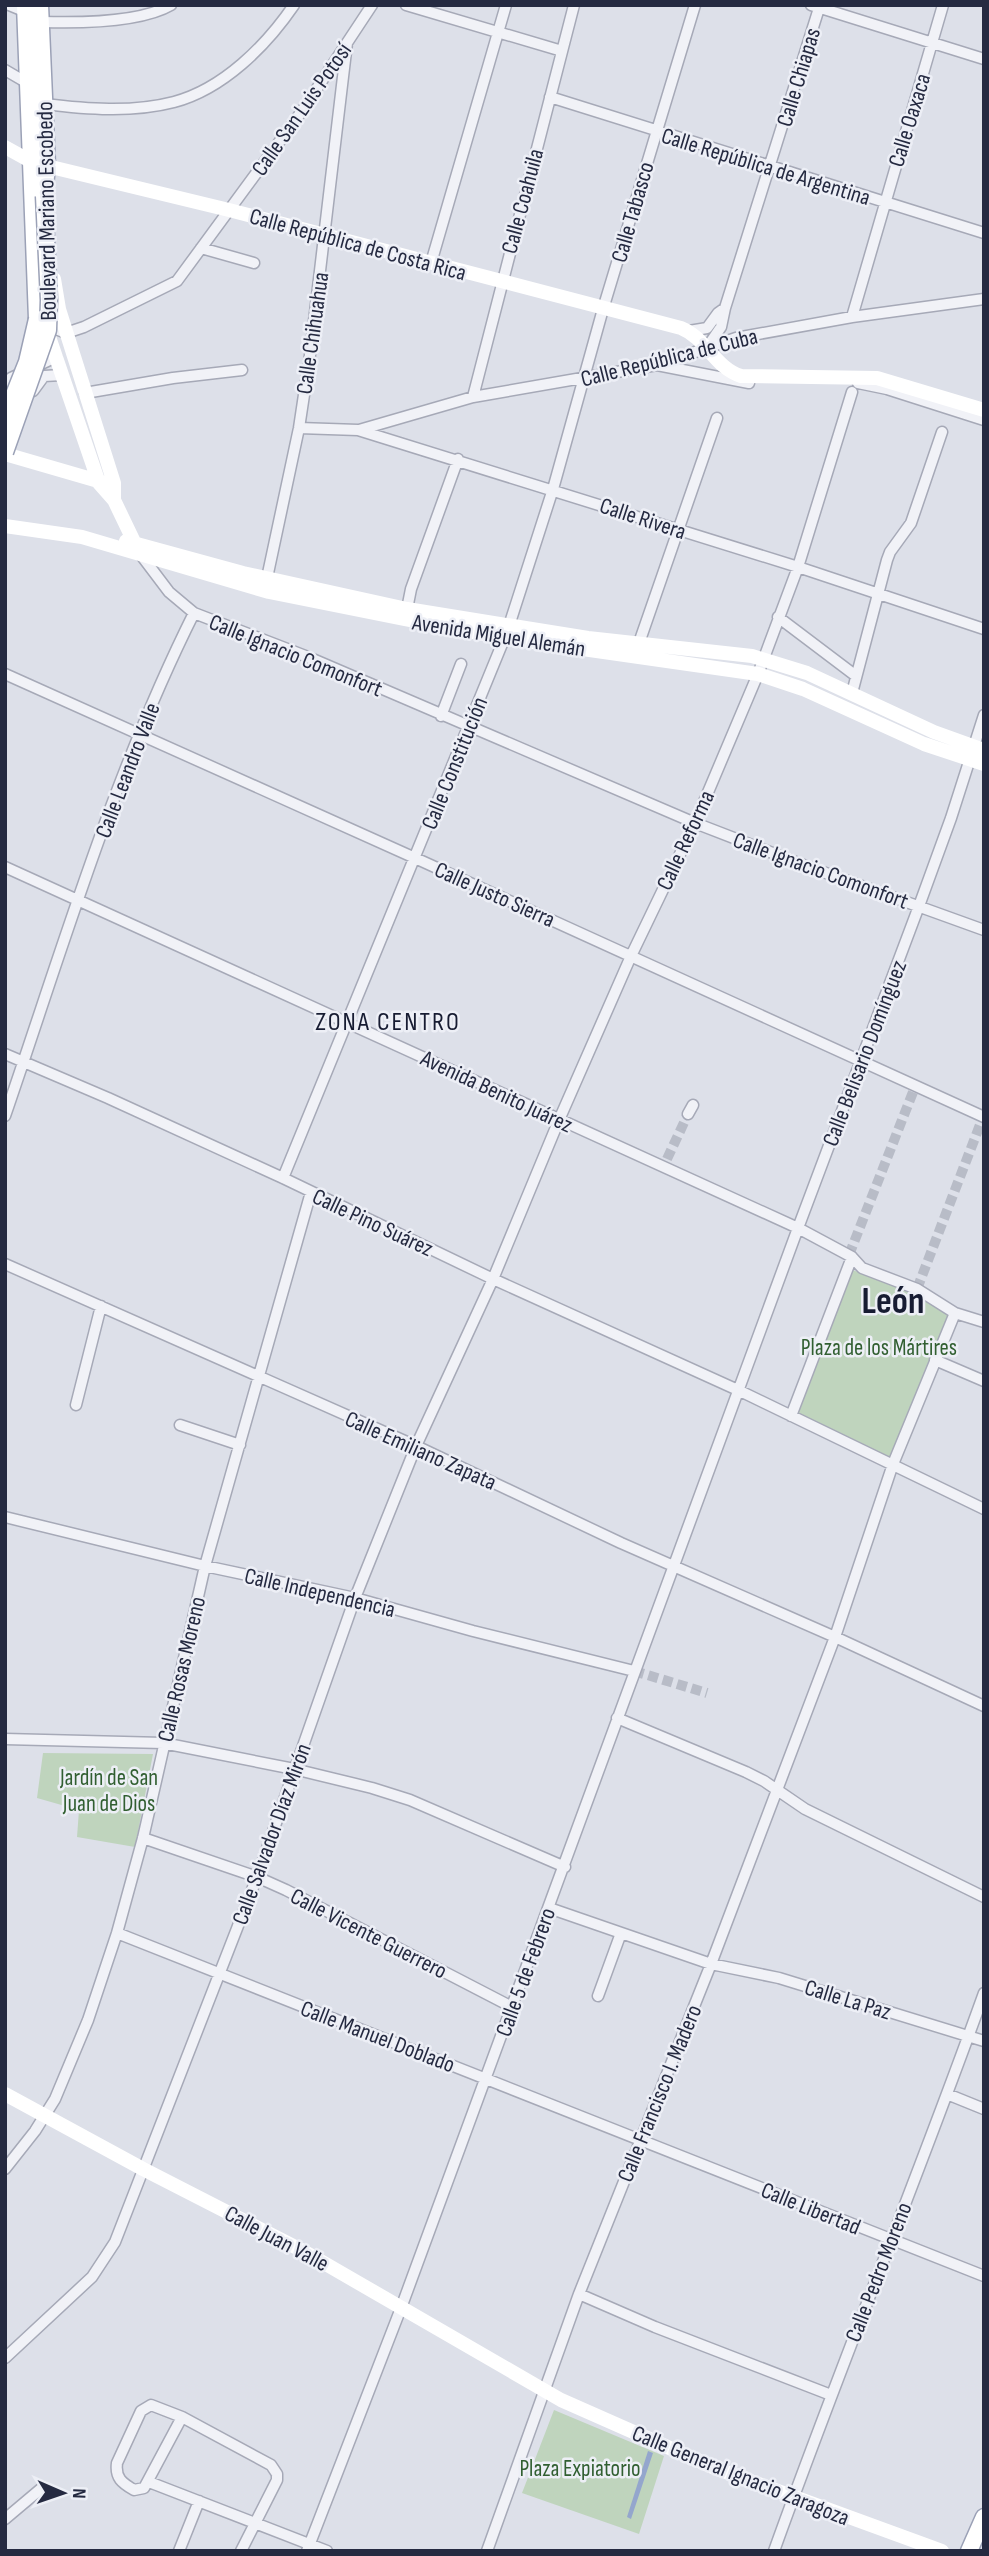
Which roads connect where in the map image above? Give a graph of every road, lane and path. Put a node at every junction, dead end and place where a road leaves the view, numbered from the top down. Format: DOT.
graph roads {
  1 [pos="9,5"];
  2 [pos="171,5"];
  3 [pos="294,5"];
  4 [pos="372,5"];
  5 [pos="406,5"];
  6 [pos="506,5"];
  7 [pos="574,5"];
  8 [pos="695,5"];
  9 [pos="943,5"];
  10 [pos="816,6"];
  11 [pos="31,7"];
  12 [pos="41,22"];
  13 [pos="498,33"];
  14 [pos="347,43"];
  15 [pos="932,43"];
  16 [pos="562,51"];
  17 [pos="984,59"];
  18 [pos="5,70"];
  19 [pos="29,85"];
  20 [pos="550,97"];
  21 [pos="44,104"];
  22 [pos="655,132"];
  23 [pos="5,147"];
  24 [pos="39,164"];
  25 [pos="769,167"];
  26 [pos="884,203"];
  27 [pos="229,210"];
  28 [pos="984,233"];
  29 [pos="325,235"];
  30 [pos="201,248"];
  31 [pos="254,263"];
  32 [pos="431,263"];
  33 [pos="501,282"];
  34 [pos="984,299"];
  35 [pos="725,308"];
  36 [pos="603,309"];
  37 [pos="37,311"];
  38 [pos="852,317"];
  39 [pos="689,331"];
  40 [pos="66,333"];
  41 [pos="707,347"];
  42 [pos="56,357"];
  43 [pos="657,365"];
  44 [pos="243,370"];
  45 [pos="62,375"];
  46 [pos="584,379"];
  47 [pos="5,388"];
  48 [pos="852,392"];
  49 [pos="85,393"];
  50 [pos="473,397"];
  51 [pos="984,410"];
  52 [pos="5,417"];
  53 [pos="717,418"];
  54 [pos="984,420"];
  55 [pos="299,428"];
  56 [pos="358,430"];
  57 [pos="942,432"];
  58 [pos="6,456"];
  59 [pos="458,459"];
  60 [pos="106,483"];
  61 [pos="554,489"];
  62 [pos="5,516"];
  63 [pos="5,526"];
  64 [pos="678,529"];
  65 [pos="138,549"];
  66 [pos="798,566"];
  67 [pos="268,578"];
  68 [pos="878,594"];
  69 [pos="407,609"];
  70 [pos="194,612"];
  71 [pos="778,617"];
  72 [pos="984,629"];
  73 [pos="507,632"];
  74 [pos="639,643"];
  75 [pos="763,659"];
  76 [pos="461,664"];
  77 [pos="5,674"];
  78 [pos="758,674"];
  79 [pos="856,676"];
  80 [pos="852,693"];
  81 [pos="984,715"];
  82 [pos="441,716"];
  83 [pos="468,728"];
  84 [pos="139,733"];
  85 [pos="978,756"];
  86 [pos="695,822"];
  87 [pos="415,858"];
  88 [pos="5,867"];
  89 [pos="78,899"];
  90 [pos="919,906"];
  91 [pos="984,930"];
  92 [pos="631,956"];
  93 [pos="348,1022"];
  94 [pos="5,1054"];
  95 [pos="861,1060"];
  96 [pos="23,1062"];
  97 [pos="5,1116"];
  98 [pos="984,1117"];
  99 [pos="559,1120"];
  100 [pos="284,1178"];
  101 [pos="311,1192"];
  102 [pos="797,1228"];
  103 [pos="852,1257"];
  104 [pos="5,1264"];
  105 [pos="493,1279"];
  106 [pos="101,1306"];
  107 [pos="955,1313"];
  108 [pos="983,1321"];
  109 [pos="935,1360"];
  110 [pos="258,1377"];
  111 [pos="984,1381"];
  112 [pos="740,1391"];
  113 [pos="76,1405"];
  114 [pos="791,1416"];
  115 [pos="180,1425"];
  116 [pos="240,1445"];
  117 [pos="416,1446"];
  118 [pos="893,1464"];
  119 [pos="984,1509"];
  120 [pos="5,1517"];
  121 [pos="205,1566"];
  122 [pos="673,1566"];
  123 [pos="355,1598"];
  124 [pos="835,1637"];
  125 [pos="634,1671"];
  126 [pos="984,1706"];
  127 [pos="617,1718"];
  128 [pos="5,1739"];
  129 [pos="163,1742"];
  130 [pos="294,1769"];
  131 [pos="776,1790"];
  132 [pos="143,1838"];
  133 [pos="565,1867"];
  134 [pos="257,1877"];
  135 [pos="984,1897"];
  136 [pos="549,1908"];
  137 [pos="117,1933"];
  138 [pos="621,1933"];
  139 [pos="711,1964"];
  140 [pos="219,1973"];
  141 [pos="984,1993"];
  142 [pos="598,1996"];
  143 [pos="512,2007"];
  144 [pos="968,2036"];
  145 [pos="984,2041"];
  146 [pos="486,2078"];
  147 [pos="5,2094"];
  148 [pos="947,2094"];
  149 [pos="984,2109"];
  150 [pos="45,2117"];
  151 [pos="639,2140"];
  152 [pos="5,2169"];
  153 [pos="143,2169"];
  154 [pos="891,2239"];
  155 [pos="984,2276"];
  156 [pos="579,2294"];
  157 [pos="401,2308"];
  158 [pos="5,2358"];
  159 [pos="544,2391"];
  160 [pos="831,2395"];
  161 [pos="182,2417"];
  162 [pos="149,2482"];
  163 [pos="43,2487"];
  164 [pos="792,2498"];
  165 [pos="199,2501"];
  166 [pos="984,2517"];
  167 [pos="5,2519"];
  168 [pos="256,2522"];
  169 [pos="308,2548"];
  170 [pos="179,2551"];
  171 [pos="241,2551"];
  172 [pos="327,2551"];
  173 [pos="487,2551"];
  174 [pos="774,2551"];
  175 [pos="942,2551"];
  176 [pos="969,2551"];
  1 -- 11 [label="street"];
  2 -- 12 [label="street"];
  3 -- 21 [label="street"];
  4 -- 14 [label="street, Calle San Luis Potosí"];
  5 -- 13 [label="street"];
  6 -- 13 [label="street"];
  7 -- 16 [label="street, Calle Coahuila"];
  8 -- 22 [label="street, Calle Tabasco"];
  9 -- 15 [label="street, Calle Oaxaca"];
  10 -- 15 [label="street"];
  10 -- 25 [label="street, Calle Chiapas"];
  11 -- 12 [label="main road, Boulevard Mariano Escobedo"];
  11 -- 19 [label="main road, Boulevard Mariano Escobedo"];
  12 -- 21 [label="main road, Boulevard Mariano Escobedo"];
  13 -- 16 [label="street"];
  13 -- 32 [label="street"];
  14 -- 27 [label="street, Calle San Luis Potosí"];
  14 -- 29 [label="street, Calle Chihuahua"];
  15 -- 17 [label="street"];
  15 -- 26 [label="street, Calle Oaxaca"];
  16 -- 20 [label="street, Calle Coahuila"];
  18 -- 19 [label="street"];
  19 -- 24 [label="main road, Boulevard Mariano Escobedo"];
  20 -- 22 [label="street, Calle República de Argentina"];
  20 -- 33 [label="street, Calle Coahuila"];
  21 -- 24 [label="main road, Boulevard Mariano Escobedo"];
  22 -- 25 [label="street, Calle República de Argentina"];
  22 -- 36 [label="street, Calle Tabasco"];
  23 -- 24 [label="street, Calle República de Costa Rica"];
  24 -- 27 [label="street, Calle República de Costa Rica"];
  24 -- 37 [label="main road, Boulevard Mariano Escobedo"];
  24 -- 40 [label="street"];
  24 -- 58 [label="main road, Boulevard Mariano Escobedo, bridge"];
  25 -- 26 [label="street, Calle República de Argentina"];
  25 -- 35 [label="street, Calle Chiapas"];
  26 -- 28 [label="street, Calle República de Argentina"];
  26 -- 38 [label="street, Calle Oaxaca"];
  27 -- 29 [label="street, Calle República de Costa Rica"];
  27 -- 30 [label="street, Calle San Luis Potosí"];
  29 -- 32 [label="street, Calle República de Costa Rica"];
  29 -- 55 [label="street, Calle Chihuahua"];
  30 -- 31 [label="street"];
  30 -- 40 [label="street, Calle San Luis Potosí"];
  32 -- 33 [label="street, Calle República de Costa Rica"];
  33 -- 36 [label="street, Calle República de Costa Rica"];
  33 -- 50 [label="street, Calle Coahuila"];
  34 -- 38 [label="street, Calle República de Cuba"];
  35 -- 39 [label="street"];
  35 -- 41 [label="street, Calle Chiapas"];
  36 -- 39 [label="street, Calle República de Costa Rica"];
  36 -- 46 [label="street, Calle Tabasco"];
  37 -- 40 [label="street"];
  37 -- 42 [label="street"];
  37 -- 52 [label="main road, Boulevard Mariano Escobedo, bridge"];
  38 -- 41 [label="street, Calle República de Cuba"];
  39 -- 41 [label="street, Calle República de Costa Rica"];
  40 -- 49 [label="street"];
  41 -- 43 [label="street, Calle República de Cuba"];
  41 -- 51 [label="street, Calle República de Costa Rica"];
  42 -- 45 [label="street"];
  42 -- 47 [label="street"];
  43 -- 46 [label="street, Calle República de Cuba"];
  43 -- 54 [label="street"];
  44 -- 49 [label="street"];
  45 -- 58 [label="street"];
  45 -- 60 [label="street"];
  46 -- 50 [label="street, Calle República de Cuba"];
  46 -- 61 [label="street, Calle Constitución"];
  48 -- 66 [label="street, Calle Reforma"];
  49 -- 60 [label="street"];
  50 -- 56 [label="street, Calle República de Cuba"];
  53 -- 64 [label="street"];
  55 -- 56 [label="street, Calle Rivera"];
  55 -- 67 [label="street, Calle Chihuahua"];
  56 -- 59 [label="street, Calle Rivera"];
  57 -- 68 [label="street"];
  58 -- 60 [label="street"];
  59 -- 61 [label="street, Calle Rivera"];
  59 -- 69 [label="street"];
  60 -- 65 [label="street"];
  61 -- 64 [label="street, Calle Rivera"];
  61 -- 73 [label="street, Calle Constitución"];
  62 -- 65 [label="street, Avenida Miguel Alemán"];
  63 -- 65 [label="street, Avenida Miguel Alemán"];
  64 -- 66 [label="street, Calle Rivera"];
  64 -- 74 [label="street"];
  65 -- 67 [label="street, Avenida Miguel Alemán"];
  65 -- 70 [label="street"];
  65 -- 73 [label="street, Avenida Miguel Alemán"];
  66 -- 68 [label="street, Calle Rivera"];
  66 -- 71 [label="street, Calle Reforma"];
  67 -- 69 [label="street, Avenida Miguel Alemán"];
  68 -- 72 [label="street, Calle Rivera"];
  68 -- 79 [label="street"];
  69 -- 73 [label="street, Avenida Miguel Alemán"];
  70 -- 82 [label="street, Calle Ignacio Comonfort"];
  70 -- 84 [label="street, Calle Leandro Valle"];
  71 -- 75 [label="street, Calle Reforma"];
  71 -- 79 [label="street"];
  73 -- 74 [label="street, Avenida Miguel Alemán"];
  73 -- 78 [label="street, Avenida Miguel Alemán"];
  73 -- 83 [label="street, Calle Constitución"];
  74 -- 75 [label="street, Avenida Miguel Alemán"];
  75 -- 78 [label="street, Calle Reforma"];
  75 -- 80 [label="street, Avenida Miguel Alemán"];
  76 -- 82 [label="street"];
  77 -- 84 [label="street, Calle Justo Sierra"];
  78 -- 85 [label="street, Avenida Miguel Alemán"];
  78 -- 86 [label="street, Calle Reforma"];
  79 -- 80 [label="street"];
  80 -- 85 [label="street, Avenida Miguel Alemán"];
  81 -- 85 [label="street, Calle Belisario Domínguez"];
  82 -- 83 [label="street, Calle Ignacio Comonfort"];
  83 -- 86 [label="street, Calle Ignacio Comonfort"];
  83 -- 87 [label="street, Calle Constitución"];
  84 -- 87 [label="street, Calle Justo Sierra"];
  84 -- 89 [label="street, Calle Leandro Valle"];
  85 -- 90 [label="street, Calle Belisario Domínguez"];
  86 -- 90 [label="street, Calle Ignacio Comonfort"];
  86 -- 92 [label="street, Calle Reforma"];
  87 -- 92 [label="street, Calle Justo Sierra"];
  87 -- 93 [label="street, Calle Constitución"];
  88 -- 89 [label="street, Avenida Benito Juárez"];
  89 -- 93 [label="street, Avenida Benito Juárez"];
  89 -- 96 [label="street, Calle Leandro Valle"];
  90 -- 91 [label="street, Calle Ignacio Comonfort"];
  90 -- 95 [label="street, Calle Belisario Domínguez"];
  92 -- 95 [label="street, Calle Justo Sierra"];
  92 -- 99 [label="street, Calle Reforma"];
  93 -- 99 [label="street, Avenida Benito Juárez"];
  93 -- 100 [label="street, Calle Constitución"];
  94 -- 96 [label="street, Calle Pino Suárez"];
  95 -- 98 [label="street, Calle Justo Sierra"];
  95 -- 102 [label="street, Calle Belisario Domínguez"];
  96 -- 97 [label="street, Calle Leandro Valle"];
  96 -- 100 [label="street, Calle Pino Suárez"];
  99 -- 102 [label="street, Avenida Benito Juárez"];
  99 -- 105 [label="street, Calle Reforma"];
  100 -- 101 [label="street, Calle Pino Suárez"];
  101 -- 105 [label="street, Calle Pino Suárez"];
  101 -- 110 [label="street, Calle Rosas Moreno"];
  102 -- 103 [label="street, Avenida Benito Juárez"];
  102 -- 112 [label="street, Calle Belisario Domínguez"];
  103 -- 107 [label="street, Avenida Benito Juárez"];
  103 -- 114 [label="street"];
  104 -- 106 [label="street, Calle Emiliano Zapata"];
  105 -- 112 [label="street, Calle Pino Suárez"];
  105 -- 117 [label="street, Calle Salvador Díaz Mirón"];
  106 -- 110 [label="street, Calle Emiliano Zapata"];
  106 -- 113 [label="street"];
  107 -- 108 [label="street, Avenida Benito Juárez"];
  107 -- 109 [label="street, Calle Francisco I. Madero"];
  109 -- 111 [label="street"];
  109 -- 118 [label="street, Calle Francisco I. Madero"];
  110 -- 116 [label="street, Calle Rosas Moreno"];
  110 -- 117 [label="street, Calle Emiliano Zapata"];
  112 -- 114 [label="street, Calle Pino Suárez"];
  112 -- 122 [label="street, Calle 5 de Febrero"];
  114 -- 118 [label="street, Calle Pino Suárez"];
  115 -- 116 [label="street"];
  116 -- 121 [label="street, Calle Rosas Moreno"];
  117 -- 122 [label="street, Calle Emiliano Zapata"];
  117 -- 123 [label="street, Calle Salvador Díaz Mirón"];
  118 -- 119 [label="street, Calle Pino Suárez"];
  118 -- 124 [label="street, Calle Francisco I. Madero"];
  120 -- 121 [label="street, Calle Independencia"];
  121 -- 123 [label="street, Calle Independencia"];
  121 -- 129 [label="street, Calle Rosas Moreno"];
  122 -- 124 [label="street, Calle Emiliano Zapata"];
  122 -- 125 [label="street, Calle 5 de Febrero"];
  123 -- 125 [label="street, Calle Independencia"];
  123 -- 130 [label="street, Calle Salvador Díaz Mirón"];
  124 -- 126 [label="street, Calle Emiliano Zapata"];
  124 -- 131 [label="street, Calle Francisco I. Madero"];
  125 -- 127 [label="street, Calle 5 de Febrero"];
  127 -- 131 [label="street"];
  127 -- 133 [label="street, Calle 5 de Febrero"];
  128 -- 129 [label="street"];
  129 -- 130 [label="street"];
  129 -- 132 [label="street, Calle Rosas Moreno"];
  130 -- 133 [label="street"];
  130 -- 134 [label="street, Calle Salvador Díaz Mirón"];
  131 -- 135 [label="street"];
  131 -- 139 [label="street, Calle Francisco I. Madero"];
  132 -- 134 [label="street, Calle Vicente Guerrero"];
  132 -- 137 [label="street, Calle Rosas Moreno"];
  133 -- 136 [label="street, Calle 5 de Febrero"];
  134 -- 140 [label="street, Calle Salvador Díaz Mirón"];
  134 -- 143 [label="street, Calle Vicente Guerrero"];
  136 -- 138 [label="street, Calle La Paz"];
  136 -- 143 [label="street, Calle 5 de Febrero"];
  137 -- 140 [label="street, Calle Manuel Doblado"];
  137 -- 150 [label="street, Calle Rosas Moreno"];
  138 -- 139 [label="street, Calle La Paz"];
  138 -- 142 [label="street"];
  139 -- 144 [label="street, Calle La Paz"];
  139 -- 151 [label="street, Calle Francisco I. Madero"];
  140 -- 146 [label="street, Calle Manuel Doblado"];
  140 -- 153 [label="street, Calle Salvador Díaz Mirón"];
  141 -- 144 [label="street, Calle Pedro Moreno"];
  143 -- 146 [label="street, Calle 5 de Febrero"];
  144 -- 145 [label="street, Calle La Paz"];
  144 -- 148 [label="street, Calle Pedro Moreno"];
  146 -- 151 [label="street, Calle Manuel Doblado"];
  146 -- 157 [label="street, Calle 5 de Febrero"];
  147 -- 150 [label="street, Calle Juan Valle"];
  148 -- 149 [label="street"];
  148 -- 154 [label="street, Calle Pedro Moreno"];
  150 -- 152 [label="street, Calle Rosas Moreno"];
  150 -- 153 [label="street, Calle Juan Valle"];
  151 -- 154 [label="street, Calle Libertad"];
  151 -- 156 [label="street, Calle Francisco I. Madero"];
  153 -- 157 [label="street, Calle Juan Valle"];
  153 -- 158 [label="street, Calle Salvador Díaz Mirón"];
  154 -- 155 [label="street, Calle Libertad"];
  154 -- 160 [label="street, Calle Pedro Moreno"];
  156 -- 159 [label="street, Calle Francisco I. Madero"];
  156 -- 160 [label="street"];
  157 -- 159 [label="street, Calle Juan Valle"];
  157 -- 169 [label="street, Calle 5 de Febrero"];
  159 -- 164 [label="street, Calle General Ignacio Zaragoza"];
  159 -- 173 [label="street, Calle Francisco I. Madero"];
  160 -- 164 [label="street, Calle Pedro Moreno"];
  161 -- 162 [label="street"];
  161 -- 162 [label="street"];
  161 -- 168 [label="street"];
  162 -- 165 [label="street"];
  163 -- 167 [label="street"];
  164 -- 174 [label="street, Calle Pedro Moreno"];
  164 -- 175 [label="street, Calle General Ignacio Zaragoza"];
  165 -- 168 [label="street"];
  165 -- 170 [label="street"];
  166 -- 176 [label="main road"];
  168 -- 169 [label="street"];
  168 -- 171 [label="street"];
  169 -- 172 [label="street"];
}
